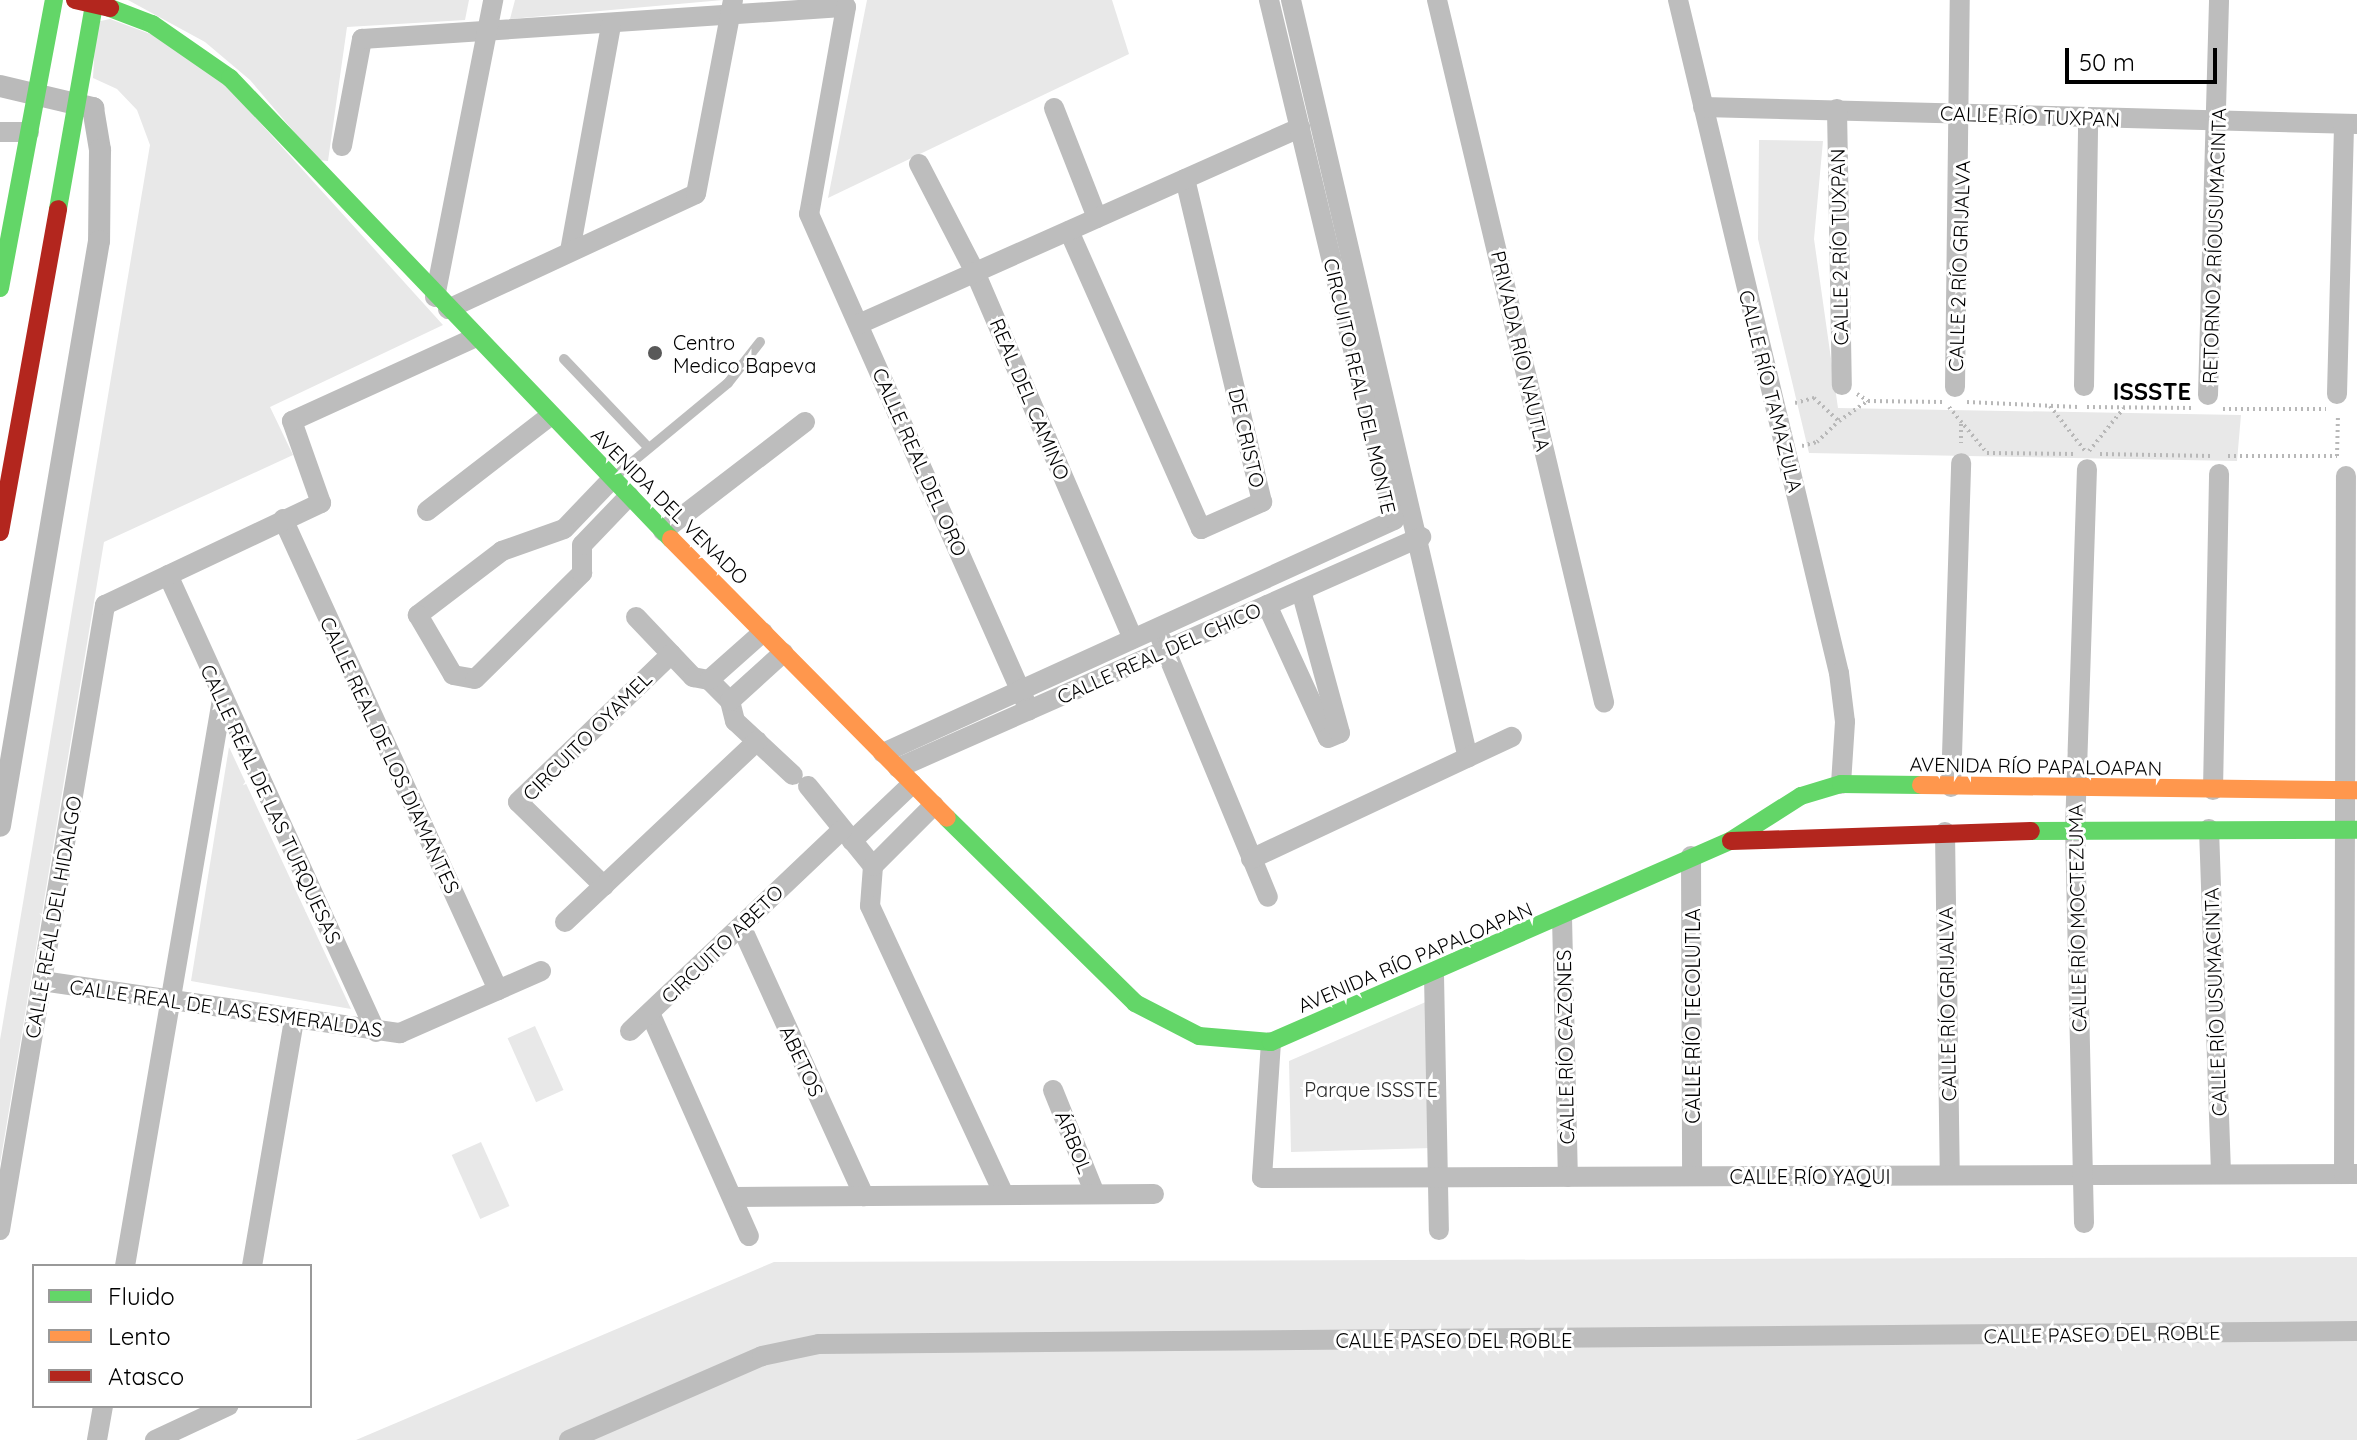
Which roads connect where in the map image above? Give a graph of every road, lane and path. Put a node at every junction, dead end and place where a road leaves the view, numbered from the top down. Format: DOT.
graph roads {
  1 [pos="54,0"];
  2 [pos="75,0"];
  3 [pos="493,0"];
  4 [pos="1269,0"];
  5 [pos="1291,0"];
  6 [pos="1437,0"];
  7 [pos="1678,0"];
  8 [pos="1960,0"];
  9 [pos="2219,0"];
  10 [pos="103,4"];
  11 [pos="732,8"];
  12 [pos="611,26"];
  13 [pos="484,35"];
  14 [pos="1703,107"];
  15 [pos="1054,108"];
  16 [pos="1837,109"];
  17 [pos="1963,114"];
  18 [pos="2088,119"];
  19 [pos="2219,120"];
  20 [pos="2351,124"];
  21 [pos="1300,128"];
  22 [pos="0,132"];
  23 [pos="29,132"];
  24 [pos="342,146"];
  25 [pos="919,164"];
  26 [pos="1185,179"];
  27 [pos="1097,218"];
  28 [pos="1069,231"];
  29 [pos="570,251"];
  30 [pos="975,272"];
  31 [pos="0,288"];
  32 [pos="442,303"];
  33 [pos="859,324"];
  34 [pos="476,337"];
  35 [pos="760,342"];
  36 [pos="564,359"];
  37 [pos="1842,385"];
  38 [pos="2084,386"];
  39 [pos="1950,394"];
  40 [pos="2337,394"];
  41 [pos="2208,395"];
  42 [pos="1868,401"];
  43 [pos="1775,408"];
  44 [pos="2124,408"];
  45 [pos="550,416"];
  46 [pos="1839,421"];
  47 [pos="805,422"];
  48 [pos="646,445"];
  49 [pos="1785,449"];
  50 [pos="2087,461"];
  51 [pos="1961,463"];
  52 [pos="2219,474"];
  53 [pos="2346,476"];
  54 [pos="612,479"];
  55 [pos="629,496"];
  56 [pos="427,511"];
  57 [pos="283,519"];
  58 [pos="564,529"];
  59 [pos="663,531"];
  60 [pos="0,532"];
  61 [pos="1421,537"];
  62 [pos="582,545"];
  63 [pos="168,575"];
  64 [pos="1301,590"];
  65 [pos="1267,605"];
  66 [pos="636,617"];
  67 [pos="1156,628"];
  68 [pos="763,632"];
  69 [pos="1133,638"];
  70 [pos="1165,649"];
  71 [pos="783,653"];
  72 [pos="671,654"];
  73 [pos="709,680"];
  74 [pos="1021,689"];
  75 [pos="222,700"];
  76 [pos="730,701"];
  77 [pos="1604,702"];
  78 [pos="1029,710"];
  79 [pos="1512,737"];
  80 [pos="757,741"];
  81 [pos="883,753"];
  82 [pos="1468,758"];
  83 [pos="898,768"];
  84 [pos="912,784"];
  85 [pos="1841,784"];
  86 [pos="1951,787"];
  87 [pos="2076,789"];
  88 [pos="2213,790"];
  89 [pos="2349,790"];
  90 [pos="934,805"];
  91 [pos="2209,829"];
  92 [pos="2075,830"];
  93 [pos="2350,830"];
  94 [pos="1945,832"];
  95 [pos="847,835"];
  96 [pos="1730,841"];
  97 [pos="1691,856"];
  98 [pos="1251,859"];
  99 [pos="873,866"];
  100 [pos="604,886"];
  101 [pos="1268,897"];
  102 [pos="1562,917"];
  103 [pos="565,922"];
  104 [pos="741,926"];
  105 [pos="541,971"];
  106 [pos="1434,975"];
  107 [pos="42,981"];
  108 [pos="498,990"];
  109 [pos="169,1001"];
  110 [pos="650,1013"];
  111 [pos="294,1021"];
  112 [pos="630,1031"];
  113 [pos="376,1032"];
  114 [pos="1199,1036"];
  115 [pos="1271,1042"];
  116 [pos="1053,1090"];
  117 [pos="2221,1174"];
  118 [pos="2350,1174"];
  119 [pos="1950,1175"];
  120 [pos="2080,1175"];
  121 [pos="1692,1176"];
  122 [pos="1436,1177"];
  123 [pos="1568,1177"];
  124 [pos="1003,1193"];
  125 [pos="1095,1194"];
  126 [pos="1154,1194"];
  127 [pos="864,1196"];
  128 [pos="734,1197"];
  129 [pos="2084,1223"];
  130 [pos="0,1230"];
  131 [pos="1439,1230"];
  132 [pos="749,1236"];
  133 [pos="125,1264"];
  134 [pos="252,1264"];
  135 [pos="2357,1331"];
  136 [pos="103,1408"];
  137 [pos="226,1408"];
  138 [pos="624,1416"];
  139 [pos="97,1440"];
  140 [pos="155,1440"];
  141 [pos="569,1440"];
  142 [pos="611,1440"];
  1 -- 23 [label="street"];
  2 -- 10 [label="street, AVENIDA DEL VENADO, bridge"];
  3 -- 13 [label="street"];
  4 -- 21 [label="street, CIRCUITO REAL DEL MONTE"];
  5 -- 61 [label="street, CIRCUITO REAL DEL MONTE"];
  6 -- 77 [label="street, PRIVADA RÍO NAUTLA"];
  7 -- 14 [label="street, CALLE RÍO TAMAZULA"];
  8 -- 17 [label="street, CALLE 2 RÍO GRIJALVA"];
  9 -- 19 [label="street, RETORNO 2 RÍOUSUMACINTA"];
  10 -- 32 [label="street, AVENIDA DEL VENADO"];
  10 -- 60 [label="street"];
  11 -- 12 [label="street"];
  11 -- 29 [label="street"];
  11 -- 33 [label="street, CALLE REAL DEL ORO"];
  12 -- 13 [label="street"];
  12 -- 29 [label="street"];
  13 -- 24 [label="street"];
  13 -- 32 [label="street"];
  14 -- 16 [label="street, CALLE RÍO TUXPAN"];
  14 -- 43 [label="street, CALLE RÍO TAMAZULA"];
  15 -- 27 [label="street"];
  16 -- 17 [label="street, CALLE RÍO TUXPAN"];
  16 -- 37 [label="street, CALLE 2 RÍO TUXPAN"];
  17 -- 18 [label="street, CALLE RÍO TUXPAN"];
  17 -- 39 [label="street, CALLE 2 RÍO GRIJALVA"];
  18 -- 19 [label="street, CALLE RÍO TUXPAN"];
  18 -- 38 [label="street"];
  19 -- 20 [label="street, CALLE RÍO TUXPAN"];
  19 -- 41 [label="street, RETORNO 2 RÍOUSUMACINTA"];
  20 -- 40 [label="street"];
  21 -- 26 [label="street"];
  21 -- 67 [label="street, CIRCUITO REAL DEL MONTE"];
  22 -- 23 [label="street"];
  23 -- 31 [label="street"];
  25 -- 30 [label="street, REAL DEL CAMINO"];
  26 -- 27 [label="street"];
  26 -- 28 [label="street, DE CRISTO"];
  27 -- 28 [label="street"];
  28 -- 30 [label="street"];
  29 -- 32 [label="street"];
  30 -- 33 [label="street"];
  30 -- 69 [label="street, REAL DEL CAMINO"];
  32 -- 34 [label="street, AVENIDA DEL VENADO"];
  33 -- 74 [label="street, CALLE REAL DEL ORO"];
  34 -- 45 [label="street, AVENIDA DEL VENADO"];
  34 -- 57 [label="street"];
  35 -- 48 [label="lane"];
  36 -- 48 [label="lane"];
  39 -- 50 [label="path"];
  42 -- 46 [label="path"];
  43 -- 46 [label="path"];
  43 -- 49 [label="street, CALLE RÍO TAMAZULA"];
  44 -- 50 [label="path"];
  44 -- 50 [label="path"];
  44 -- 50 [label="path"];
  45 -- 54 [label="street, AVENIDA DEL VENADO"];
  45 -- 56 [label="street"];
  46 -- 49 [label="path"];
  47 -- 59 [label="street"];
  48 -- 54 [label="lane"];
  49 -- 85 [label="street, CALLE RÍO TAMAZULA"];
  50 -- 87 [label="street, CALLE RÍO MOCTEZUMA"];
  51 -- 86 [label="street"];
  52 -- 88 [label="street"];
  53 -- 89 [label="street"];
  54 -- 55 [label="street, AVENIDA DEL VENADO"];
  54 -- 58 [label="street"];
  55 -- 59 [label="street, AVENIDA DEL VENADO"];
  55 -- 62 [label="street"];
  57 -- 63 [label="street"];
  57 -- 108 [label="street, CALLE REAL DE LOS DIAMANTES"];
  58 -- 62 [label="street"];
  58 -- 62 [label="street"];
  59 -- 68 [label="street, AVENIDA DEL VENADO"];
  61 -- 64 [label="street, CALLE REAL DEL CHICO"];
  61 -- 82 [label="street, CIRCUITO REAL DEL MONTE"];
  63 -- 75 [label="street, CALLE REAL DE LAS TURQUESAS"];
  63 -- 107 [label="street, CALLE REAL DEL HIDALGO"];
  64 -- 65 [label="street, CALLE REAL DEL CHICO"];
  64 -- 65 [label="street"];
  65 -- 70 [label="street, CALLE REAL DEL CHICO"];
  66 -- 72 [label="street"];
  67 -- 69 [label="street, CIRCUITO REAL DEL MONTE"];
  67 -- 70 [label="street"];
  68 -- 71 [label="street, AVENIDA DEL VENADO"];
  68 -- 73 [label="street"];
  69 -- 74 [label="street, CIRCUITO REAL DEL MONTE"];
  70 -- 78 [label="street, CALLE REAL DEL CHICO"];
  70 -- 98 [label="street"];
  71 -- 76 [label="street"];
  71 -- 81 [label="street, AVENIDA DEL VENADO"];
  72 -- 73 [label="street"];
  72 -- 100 [label="street, CIRCUITO OYAMEL"];
  73 -- 76 [label="street"];
  74 -- 78 [label="street, CALLE REAL DEL ORO"];
  74 -- 81 [label="street, CIRCUITO REAL DEL MONTE"];
  75 -- 109 [label="street"];
  75 -- 113 [label="street, CALLE REAL DE LAS TURQUESAS"];
  76 -- 80 [label="street"];
  78 -- 83 [label="street, CALLE REAL DEL CHICO"];
  79 -- 82 [label="street"];
  80 -- 95 [label="street"];
  80 -- 100 [label="street"];
  81 -- 83 [label="street, AVENIDA DEL VENADO"];
  82 -- 98 [label="street"];
  83 -- 84 [label="street, AVENIDA DEL VENADO"];
  84 -- 90 [label="street, AVENIDA DEL VENADO"];
  84 -- 95 [label="street, CIRCUITO ABETO"];
  85 -- 86 [label="street, AVENIDA RÍO PAPALOAPAN"];
  85 -- 96 [label="street, AVENIDA RÍO PAPALOAPAN"];
  86 -- 87 [label="street, AVENIDA RÍO PAPALOAPAN"];
  87 -- 88 [label="street, AVENIDA RÍO PAPALOAPAN"];
  87 -- 92 [label="street, CALLE RÍO MOCTEZUMA"];
  88 -- 89 [label="street, AVENIDA RÍO PAPALOAPAN"];
  89 -- 93 [label="street"];
  90 -- 99 [label="street"];
  90 -- 114 [label="street, AVENIDA DEL VENADO"];
  91 -- 92 [label="street, AVENIDA RÍO PAPALOAPAN"];
  91 -- 93 [label="street, AVENIDA RÍO PAPALOAPAN"];
  91 -- 117 [label="street, CALLE RÍO USUMACINTA"];
  92 -- 94 [label="street, AVENIDA RÍO PAPALOAPAN"];
  92 -- 120 [label="street, CALLE RÍO MOCTEZUMA"];
  93 -- 118 [label="street"];
  94 -- 96 [label="street, AVENIDA RÍO PAPALOAPAN"];
  94 -- 119 [label="street, CALLE RÍO GRIJALVA"];
  95 -- 99 [label="street"];
  95 -- 104 [label="street, CIRCUITO ABETO"];
  96 -- 97 [label="street, AVENIDA RÍO PAPALOAPAN"];
  97 -- 102 [label="street, AVENIDA RÍO PAPALOAPAN"];
  97 -- 121 [label="street, CALLE RÍO TECOLUTLA"];
  98 -- 101 [label="street"];
  99 -- 124 [label="street"];
  100 -- 103 [label="street"];
  102 -- 106 [label="street, AVENIDA RÍO PAPALOAPAN"];
  102 -- 123 [label="street, CALLE RÍO CAZONES"];
  104 -- 110 [label="street, CIRCUITO ABETO"];
  104 -- 127 [label="street, ABETOS"];
  105 -- 108 [label="street, CALLE REAL DE LAS ESMERALDAS"];
  106 -- 115 [label="street, AVENIDA RÍO PAPALOAPAN"];
  106 -- 122 [label="street"];
  107 -- 109 [label="street, CALLE REAL DE LAS ESMERALDAS"];
  107 -- 130 [label="street, CALLE REAL DEL HIDALGO"];
  108 -- 113 [label="street, CALLE REAL DE LAS ESMERALDAS"];
  109 -- 111 [label="street, CALLE REAL DE LAS ESMERALDAS"];
  109 -- 133 [label="street"];
  110 -- 112 [label="street"];
  110 -- 128 [label="street, CIRCUITO ABETO"];
  111 -- 113 [label="street, CALLE REAL DE LAS ESMERALDAS"];
  111 -- 134 [label="street"];
  114 -- 115 [label="street, AVENIDA RÍO PAPALOAPAN"];
  115 -- 122 [label="street, CALLE RÍO YAQUI"];
  116 -- 125 [label="street, ÁRBOL"];
  117 -- 118 [label="street, CALLE RÍO YAQUI"];
  117 -- 120 [label="street, CALLE RÍO YAQUI"];
  119 -- 120 [label="street, CALLE RÍO YAQUI"];
  119 -- 121 [label="street, CALLE RÍO YAQUI"];
  120 -- 129 [label="street, CALLE RÍO MOCTEZUMA"];
  121 -- 123 [label="street, CALLE RÍO YAQUI"];
  122 -- 123 [label="street, CALLE RÍO YAQUI"];
  122 -- 131 [label="street"];
  124 -- 125 [label="street"];
  124 -- 127 [label="street"];
  125 -- 126 [label="street"];
  127 -- 128 [label="street"];
  128 -- 132 [label="street, CIRCUITO ABETO"];
  135 -- 138 [label="street, CALLE PASEO DEL ROBLE"];
  136 -- 139 [label="street"];
  137 -- 140 [label="street"];
  138 -- 141 [label="street, CALLE PASEO DEL ROBLE"];
  138 -- 142 [label="street"];
}
